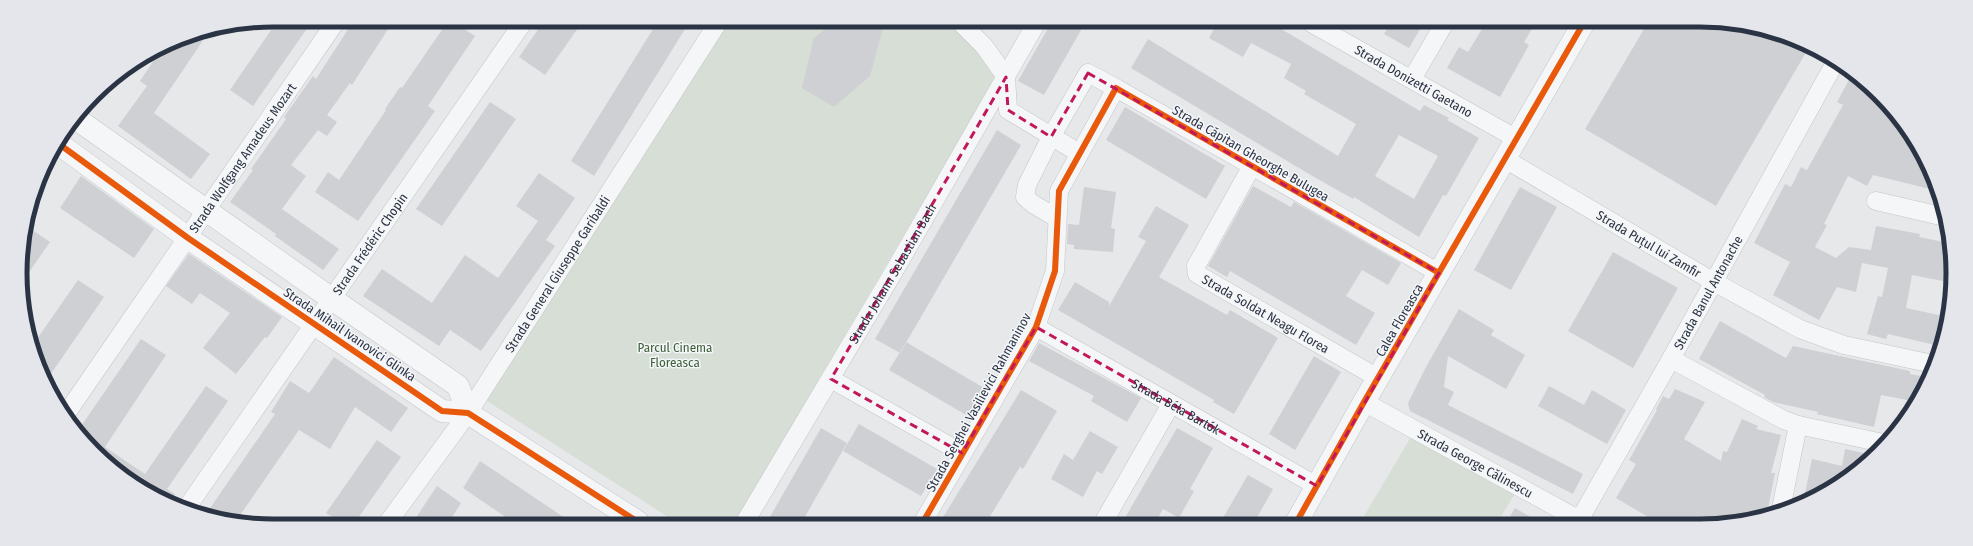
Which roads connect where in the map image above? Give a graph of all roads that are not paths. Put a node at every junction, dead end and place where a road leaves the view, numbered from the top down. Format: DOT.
graph roads {
  1 [pos="332,27"];
  2 [pos="520,27"];
  3 [pos="716,27"];
  4 [pos="965,27"];
  5 [pos="1034,27"];
  6 [pos="1318,27"];
  7 [pos="1442,27"];
  8 [pos="1581,27"];
  9 [pos="1833,66"];
  10 [pos="1006,77"];
  11 [pos="1412,80"];
  12 [pos="1116,88"];
  13 [pos="80,121"];
  14 [pos="1051,137"];
  15 [pos="1517,139"];
  16 [pos="62,146"];
  17 [pos="1079,153"];
  18 [pos="1505,159"];
  19 [pos="1252,166"];
  20 [pos="1876,201"];
  21 [pos="206,211"];
  22 [pos="1939,215"];
  23 [pos="1057,218"];
  24 [pos="188,238"];
  25 [pos="1439,273"];
  26 [pos="1714,282"];
  27 [pos="332,299"];
  28 [pos="316,324"];
  29 [pos="1036,327"];
  30 [pos="1671,359"];
  31 [pos="1929,363"];
  32 [pos="1378,378"];
  33 [pos="831,379"];
  34 [pos="1364,402"];
  35 [pos="1171,404"];
  36 [pos="68,411"];
  37 [pos="468,413"];
  38 [pos="1798,425"];
  39 [pos="1879,442"];
  40 [pos="962,453"];
  41 [pos="1317,486"];
  42 [pos="189,504"];
  43 [pos="1782,505"];
  44 [pos="391,519"];
  45 [pos="633,519"];
  46 [pos="747,519"];
  47 [pos="925,519"];
  48 [pos="1105,519"];
  49 [pos="1298,519"];
  50 [pos="1576,519"];
  51 [pos="1583,519"];
  1 -- 21 [label="street, Strada Wolfgang Amadeus Mozart"];
  2 -- 27 [label="street, Strada Frédéric Chopin"];
  3 -- 37 [label="street, Strada General Giuseppe Garibaldi"];
  4 -- 10 [label="street"];
  5 -- 10 [label="street, Strada Johann Sebastian Bach"];
  6 -- 11 [label="street, Strada Donizetti Gaetano"];
  7 -- 11 [label="street"];
  8 -- 15 [label="street, Calea Floreasca"];
  9 -- 26 [label="street, Strada Banul Antonache"];
  10 -- 14 [label="street"];
  10 -- 33 [label="street, Strada Johann Sebastian Bach"];
  11 -- 15 [label="street, Strada Donizetti Gaetano"];
  12 -- 14 [label="street, Strada Căpitan Gheorghe Bulugea"];
  12 -- 17 [label="street"];
  12 -- 19 [label="street, Strada Căpitan Gheorghe Bulugea"];
  13 -- 21 [label="street, Strada Mihail Ivanovici Glinka"];
  14 -- 17 [label="street"];
  14 -- 23 [label="street, Strada Căpitan Gheorghe Bulugea"];
  15 -- 18 [label="street, Calea Floreasca"];
  16 -- 24 [label="street, Strada Mihail Ivanovici Glinka"];
  17 -- 23 [label="street, Strada Serghei Vasilievici Rahmaninov"];
  18 -- 25 [label="street, Calea Floreasca"];
  18 -- 26 [label="street, Strada Puțul lui Zamfir"];
  19 -- 25 [label="street, Strada Căpitan Gheorghe Bulugea"];
  19 -- 32 [label="street, Strada Soldat Neagu Florea"];
  20 -- 22 [label="street"];
  21 -- 24 [label="street, Strada Wolfgang Amadeus Mozart"];
  21 -- 27 [label="street, Strada Mihail Ivanovici Glinka"];
  23 -- 29 [label="street, Strada Serghei Vasilievici Rahmaninov"];
  24 -- 28 [label="street, Strada Mihail Ivanovici Glinka"];
  24 -- 36 [label="street, Strada Wolfgang Amadeus Mozart"];
  25 -- 32 [label="street, Calea Floreasca"];
  26 -- 30 [label="street, Strada Banul Antonache"];
  26 -- 31 [label="street, Strada Puțul lui Zamfir"];
  27 -- 28 [label="street, Strada Frédéric Chopin"];
  27 -- 37 [label="street, Strada Mihail Ivanovici Glinka"];
  28 -- 37 [label="street, Strada Mihail Ivanovici Glinka"];
  28 -- 42 [label="street, Strada Frédéric Chopin"];
  29 -- 35 [label="street, Strada Béla Bartók"];
  29 -- 40 [label="street, Strada Serghei Vasilievici Rahmaninov"];
  30 -- 38 [label="street"];
  30 -- 51 [label="street, Strada Banul Antonache"];
  32 -- 34 [label="street, Calea Floreasca"];
  33 -- 40 [label="street"];
  33 -- 46 [label="street, Strada Johann Sebastian Bach"];
  34 -- 41 [label="street, Calea Floreasca"];
  34 -- 50 [label="street, Strada George Călinescu"];
  35 -- 41 [label="street, Strada Béla Bartók"];
  35 -- 48 [label="street"];
  37 -- 44 [label="street, Strada General Giuseppe Garibaldi"];
  37 -- 45 [label="street, Strada Mihail Ivanovici Glinka"];
  38 -- 39 [label="street"];
  38 -- 43 [label="street"];
  40 -- 47 [label="street, Strada Serghei Vasilievici Rahmaninov"];
  41 -- 49 [label="street, Calea Floreasca"];
}
